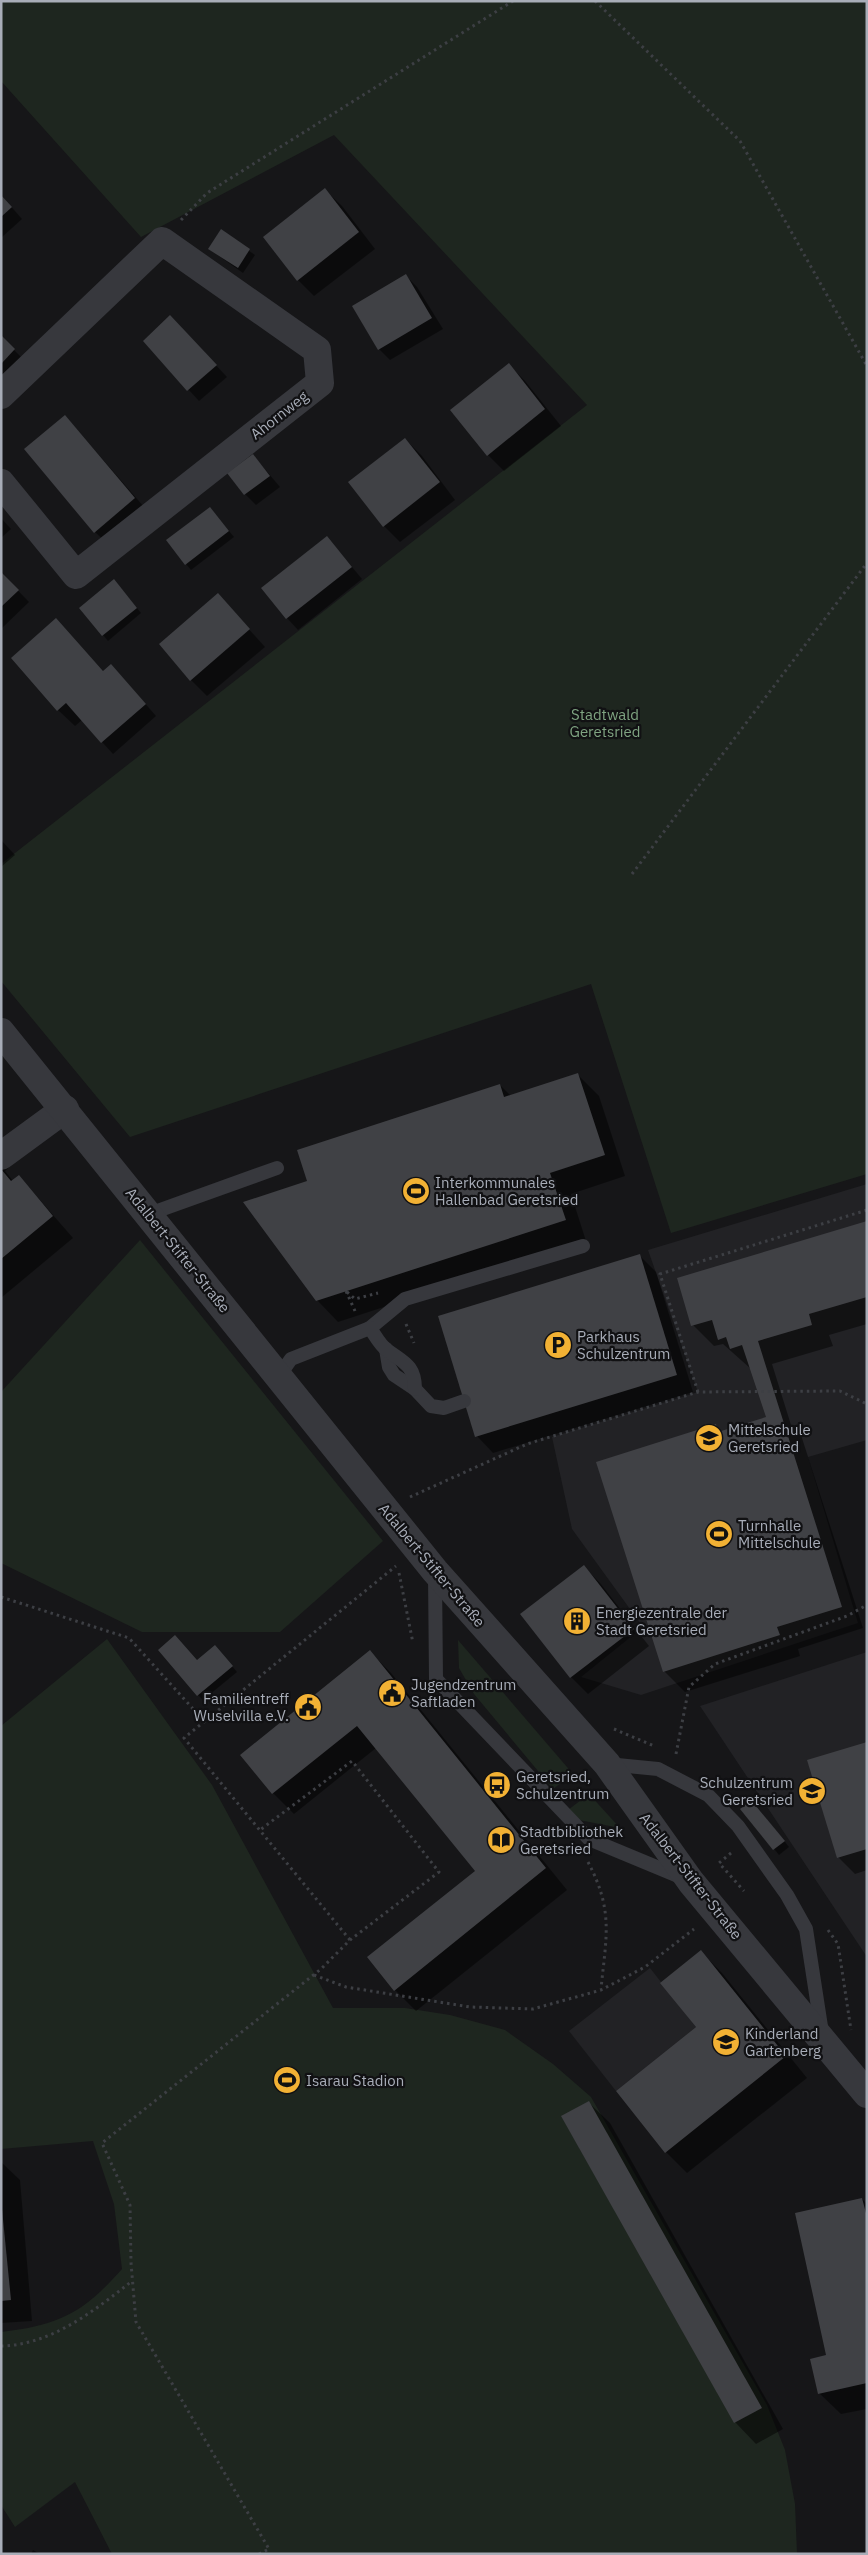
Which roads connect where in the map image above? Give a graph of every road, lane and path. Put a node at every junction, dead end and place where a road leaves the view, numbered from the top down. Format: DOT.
graph roads {
  1 [pos="513,1"];
  2 [pos="595,1"];
  3 [pos="162,241"];
  4 [pos="867,366"];
  5 [pos="1,395"];
  6 [pos="1,483"];
  7 [pos="867,563"];
  8 [pos="632,874"];
  9 [pos="1,1032"];
  10 [pos="65,1109"];
  11 [pos="1,1156"];
  12 [pos="277,1168"];
  13 [pos="867,1210"];
  14 [pos="149,1214"];
  15 [pos="583,1246"];
  16 [pos="382,1301"];
  17 [pos="363,1306"];
  18 [pos="370,1328"];
  19 [pos="279,1376"];
  20 [pos="698,1392"];
  21 [pos="464,1401"];
  22 [pos="867,1404"];
  23 [pos="401,1530"];
  24 [pos="435,1571"];
  25 [pos="1,1597"];
  26 [pos="867,1605"];
  27 [pos="204,1721"];
  28 [pos="676,1755"];
  29 [pos="607,1764"];
  30 [pos="260,1830"];
  31 [pos="585,1858"];
  32 [pos="719,1863"];
  33 [pos="691,1882"];
  34 [pos="744,1892"];
  35 [pos="694,1929"];
  36 [pos="350,1940"];
  37 [pos="314,1974"];
  38 [pos="601,1990"];
  39 [pos="824,2043"];
  40 [pos="867,2094"];
  41 [pos="132,2281"];
  42 [pos="1,2346"];
  43 [pos="259,2554"];
  1 -- 3 [label="path"];
  2 -- 4 [label="path"];
  3 -- 5 [label="street"];
  3 -- 6 [label="street, Ahornweg"];
  7 -- 8 [label="path"];
  9 -- 10 [label="street, Adalbert-Stifter-Straße"];
  10 -- 11 [label="street"];
  10 -- 14 [label="street, Adalbert-Stifter-Straße"];
  12 -- 14 [label="lane"];
  13 -- 20 [label="path"];
  14 -- 19 [label="street, Adalbert-Stifter-Straße"];
  15 -- 18 [label="lane"];
  16 -- 17 [label="path"];
  18 -- 19 [label="lane"];
  18 -- 21 [label="lane"];
  19 -- 23 [label="street, Adalbert-Stifter-Straße"];
  20 -- 22 [label="path"];
  20 -- 23 [label="path"];
  23 -- 24 [label="street, Adalbert-Stifter-Straße"];
  23 -- 27 [label="path"];
  24 -- 29 [label="street, Adalbert-Stifter-Straße"];
  24 -- 33 [label="lane"];
  25 -- 27 [label="path"];
  26 -- 28 [label="path"];
  27 -- 30 [label="path"];
  29 -- 33 [label="street, Adalbert-Stifter-Straße"];
  29 -- 39 [label="lane"];
  30 -- 36 [label="path"];
  30 -- 36 [label="path"];
  31 -- 38 [label="path"];
  32 -- 34 [label="path"];
  33 -- 39 [label="street, Adalbert-Stifter-Straße"];
  35 -- 38 [label="path"];
  36 -- 37 [label="path"];
  37 -- 38 [label="path"];
  37 -- 41 [label="path"];
  39 -- 40 [label="street, Adalbert-Stifter-Straße"];
  41 -- 42 [label="path"];
  41 -- 43 [label="path"];
}
